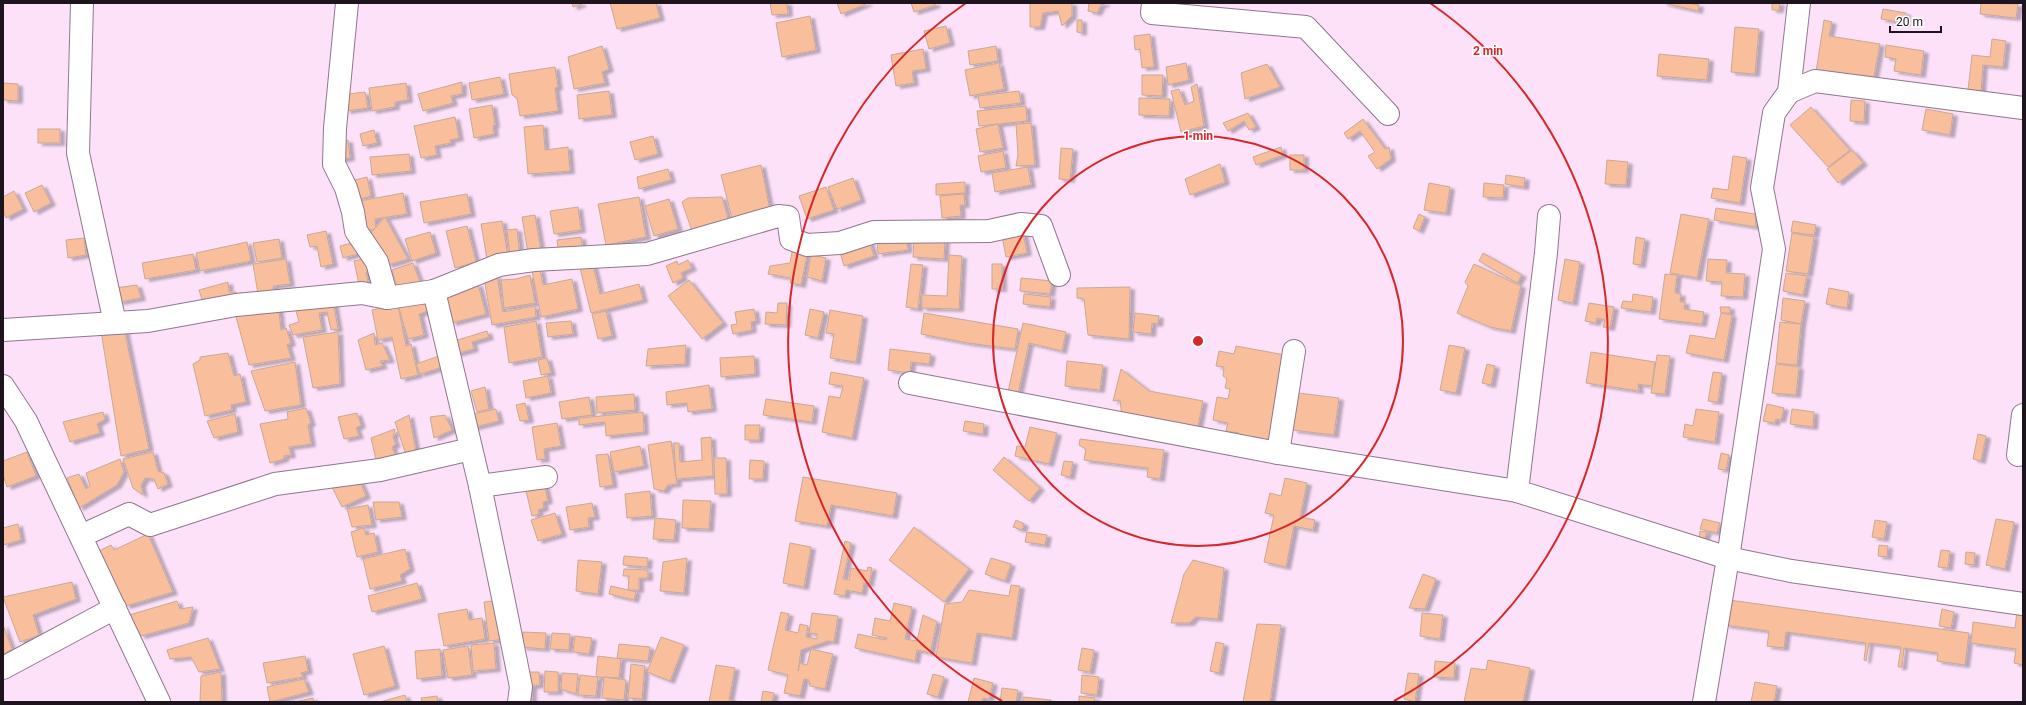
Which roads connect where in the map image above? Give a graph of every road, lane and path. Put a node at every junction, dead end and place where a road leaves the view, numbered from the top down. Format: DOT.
graph roads {
  1 [pos="82,3"];
  2 [pos="347,3"];
  3 [pos="1153,3"];
  4 [pos="1799,3"];
  5 [pos="1789,92"];
  6 [pos="2023,108"];
  7 [pos="1388,114"];
  8 [pos="1549,216"];
  9 [pos="1059,275"];
  10 [pos="434,291"];
  11 [pos="387,298"];
  12 [pos="115,323"];
  13 [pos="3,330"];
  14 [pos="1294,350"];
  15 [pos="910,383"];
  16 [pos="3,386"];
  17 [pos="2023,415"];
  18 [pos="471,449"];
  19 [pos="1278,453"];
  20 [pos="2018,455"];
  21 [pos="546,477"];
  22 [pos="480,486"];
  23 [pos="1517,491"];
  24 [pos="81,536"];
  25 [pos="1728,558"];
  26 [pos="2023,604"];
  27 [pos="115,608"];
  28 [pos="3,668"];
  29 [pos="159,702"];
  30 [pos="519,702"];
  31 [pos="1704,702"];
  1 -- 12 [label="street"];
  2 -- 11 [label="street"];
  3 -- 7 [label="street"];
  4 -- 5 [label="street"];
  5 -- 6 [label="street"];
  5 -- 25 [label="street"];
  8 -- 23 [label="street"];
  9 -- 10 [label="street"];
  10 -- 11 [label="street"];
  10 -- 18 [label="street"];
  11 -- 12 [label="street"];
  12 -- 13 [label="street"];
  14 -- 19 [label="street"];
  15 -- 19 [label="street"];
  16 -- 24 [label="street"];
  17 -- 20 [label="street"];
  18 -- 22 [label="street"];
  18 -- 24 [label="street"];
  19 -- 23 [label="street"];
  21 -- 22 [label="street"];
  22 -- 30 [label="street"];
  23 -- 25 [label="street"];
  24 -- 27 [label="street"];
  25 -- 26 [label="street"];
  25 -- 31 [label="street"];
  27 -- 28 [label="street"];
  27 -- 29 [label="street"];
}
